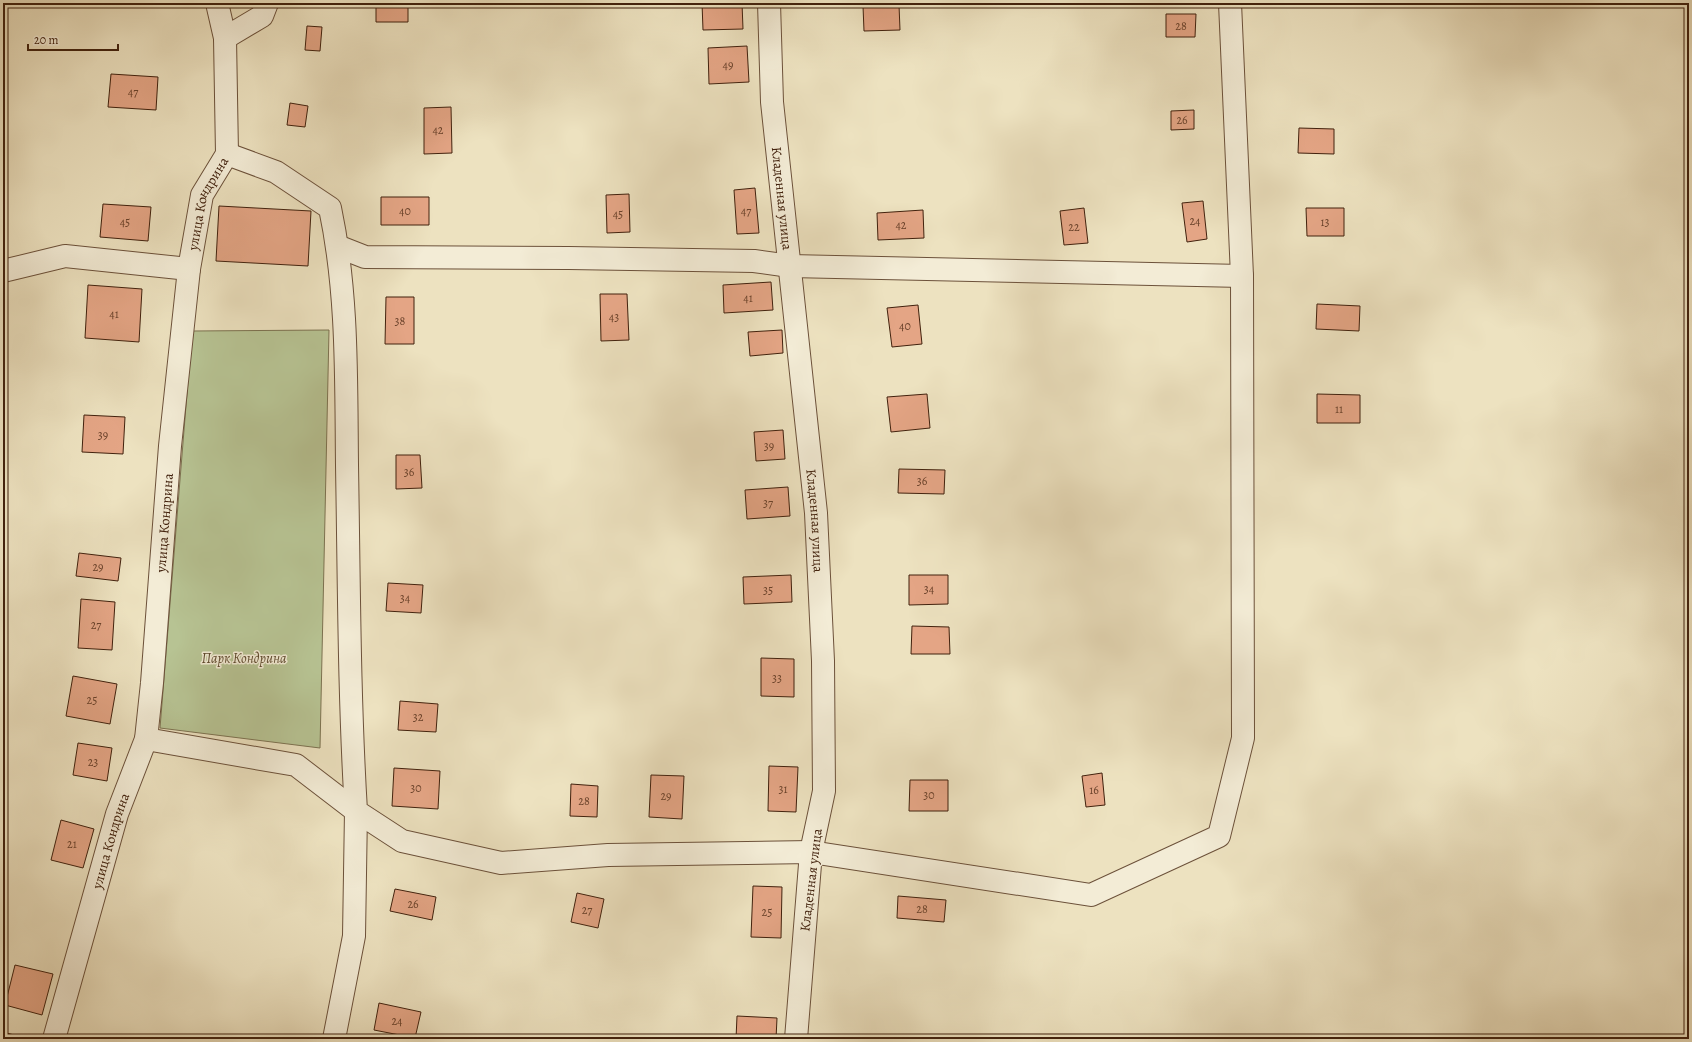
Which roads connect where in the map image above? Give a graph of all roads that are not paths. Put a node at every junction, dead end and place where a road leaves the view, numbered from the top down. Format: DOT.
graph roads {
  1 [pos="217,3"];
  2 [pos="267,3"];
  3 [pos="769,3"];
  4 [pos="1230,3"];
  5 [pos="225,38"];
  6 [pos="227,154"];
  7 [pos="338,246"];
  8 [pos="790,266"];
  9 [pos="188,269"];
  10 [pos="3,271"];
  11 [pos="1242,276"];
  12 [pos="146,739"];
  13 [pos="356,811"];
  14 [pos="812,852"];
  15 [pos="54,1039"];
  16 [pos="334,1039"];
  17 [pos="796,1039"];
  1 -- 5 [label="street, улица Кондрина"];
  2 -- 5 [label="street"];
  3 -- 8 [label="street, Кладенная улица"];
  4 -- 11 [label="street"];
  5 -- 6 [label="street, улица Кондрина"];
  6 -- 7 [label="street"];
  6 -- 9 [label="street, улица Кондрина"];
  7 -- 8 [label="street"];
  7 -- 13 [label="street"];
  8 -- 11 [label="street"];
  8 -- 14 [label="street, Кладенная улица"];
  9 -- 10 [label="street"];
  9 -- 12 [label="street, улица Кондрина"];
  11 -- 14 [label="street"];
  12 -- 13 [label="street"];
  12 -- 15 [label="street, улица Кондрина"];
  13 -- 14 [label="street"];
  13 -- 16 [label="street"];
  14 -- 17 [label="street, Кладенная улица"];
}
